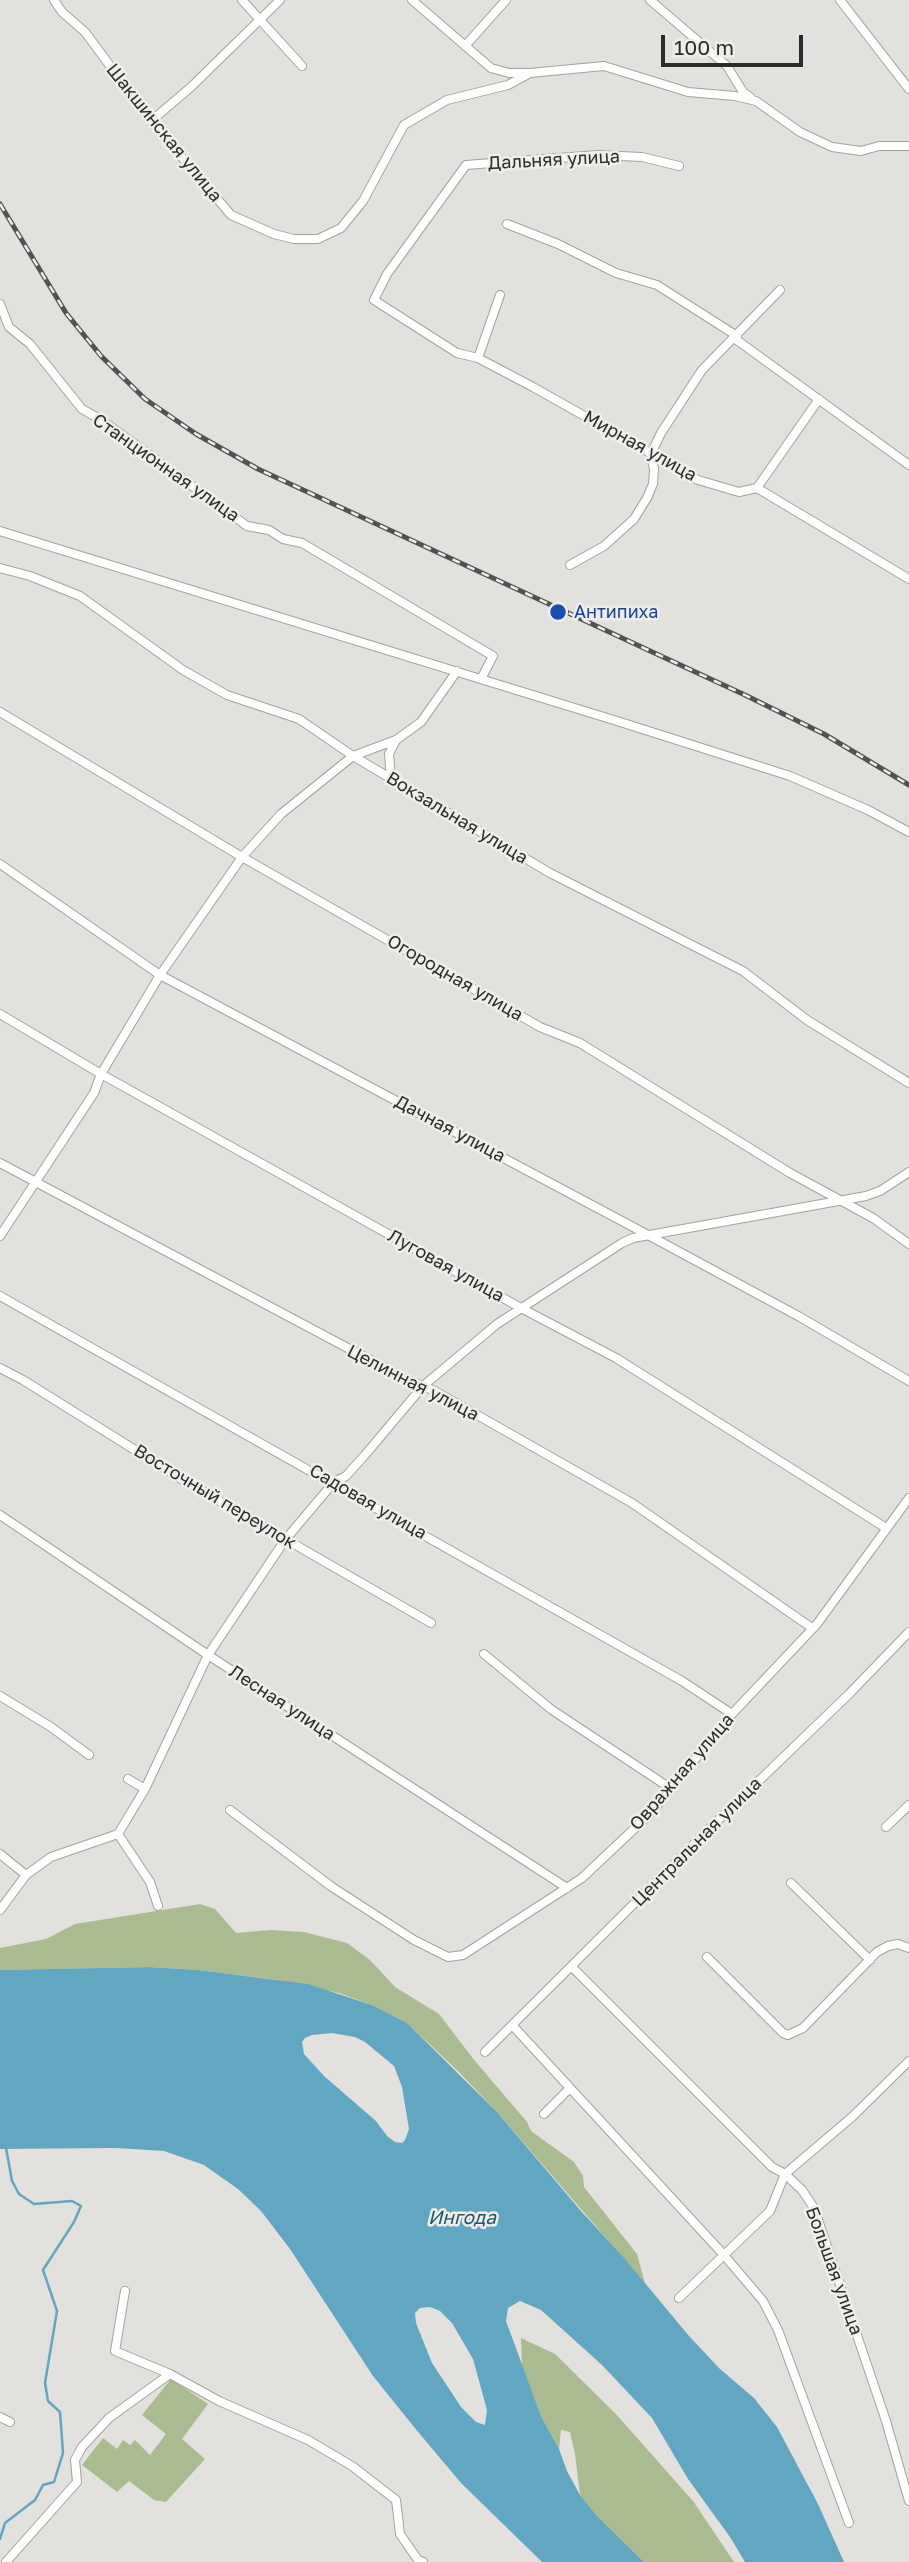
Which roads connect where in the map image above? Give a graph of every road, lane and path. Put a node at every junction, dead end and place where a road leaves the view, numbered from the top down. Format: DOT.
graph roads {
  1 [pos="54,0"];
  2 [pos="242,0"];
  3 [pos="280,0"];
  4 [pos="412,0"];
  5 [pos="506,0"];
  6 [pos="650,0"];
  7 [pos="840,0"];
  8 [pos="260,19"];
  9 [pos="465,46"];
  10 [pos="302,66"];
  11 [pos="530,73"];
  12 [pos="909,89"];
  13 [pos="755,101"];
  14 [pos="151,121"];
  15 [pos="909,146"];
  16 [pos="679,166"];
  17 [pos="507,224"];
  18 [pos="780,290"];
  19 [pos="499,295"];
  20 [pos="374,300"];
  21 [pos="0,304"];
  22 [pos="735,337"];
  23 [pos="478,358"];
  24 [pos="819,398"];
  25 [pos="651,454"];
  26 [pos="909,465"];
  27 [pos="757,488"];
  28 [pos="0,531"];
  29 [pos="570,565"];
  30 [pos="0,568"];
  31 [pos="909,579"];
  32 [pos="457,671"];
  33 [pos="481,679"];
  34 [pos="0,712"];
  35 [pos="396,740"];
  36 [pos="353,757"];
  37 [pos="391,779"];
  38 [pos="909,831"];
  39 [pos="242,857"];
  40 [pos="0,864"];
  41 [pos="160,975"];
  42 [pos="0,1014"];
  43 [pos="101,1074"];
  44 [pos="909,1083"];
  45 [pos="0,1163"];
  46 [pos="909,1172"];
  47 [pos="36,1184"];
  48 [pos="842,1200"];
  49 [pos="0,1236"];
  50 [pos="650,1236"];
  51 [pos="909,1244"];
  52 [pos="0,1296"];
  53 [pos="521,1308"];
  54 [pos="0,1368"];
  55 [pos="909,1381"];
  56 [pos="423,1386"];
  57 [pos="334,1482"];
  58 [pos="909,1498"];
  59 [pos="0,1515"];
  60 [pos="886,1528"];
  61 [pos="285,1540"];
  62 [pos="431,1623"];
  63 [pos="812,1628"];
  64 [pos="909,1632"];
  65 [pos="484,1654"];
  66 [pos="208,1655"];
  67 [pos="0,1696"];
  68 [pos="732,1714"];
  69 [pos="89,1755"];
  70 [pos="128,1779"];
  71 [pos="670,1788"];
  72 [pos="145,1789"];
  73 [pos="909,1805"];
  74 [pos="230,1810"];
  75 [pos="886,1826"];
  76 [pos="118,1835"];
  77 [pos="0,1854"];
  78 [pos="26,1875"];
  79 [pos="791,1882"];
  80 [pos="567,1888"];
  81 [pos="158,1906"];
  82 [pos="0,1910"];
  83 [pos="909,1948"];
  84 [pos="707,1957"];
  85 [pos="870,1959"];
  86 [pos="572,1967"];
  87 [pos="513,2025"];
  88 [pos="485,2052"];
  89 [pos="909,2061"];
  90 [pos="570,2088"];
  91 [pos="544,2114"];
  92 [pos="785,2174"];
  93 [pos="723,2254"];
  94 [pos="124,2291"];
  95 [pos="679,2298"];
  96 [pos="170,2374"];
  97 [pos="0,2417"];
  98 [pos="10,2422"];
  99 [pos="909,2501"];
  100 [pos="849,2523"];
  101 [pos="6,2562"];
  102 [pos="423,2562"];
  1 -- 14 [label="street, Шакшинская улица"];
  2 -- 8 [label="street"];
  3 -- 8 [label="street"];
  4 -- 9 [label="street"];
  5 -- 9 [label="street"];
  6 -- 13 [label="street"];
  7 -- 12 [label="street"];
  8 -- 10 [label="street"];
  8 -- 14 [label="street"];
  9 -- 11 [label="street"];
  11 -- 13 [label="street"];
  11 -- 14 [label="street, Шакшинская улица"];
  13 -- 15 [label="street"];
  16 -- 20 [label="street, Дальняя улица"];
  17 -- 22 [label="street"];
  18 -- 22 [label="street"];
  19 -- 23 [label="street"];
  20 -- 23 [label="street, Мирная улица"];
  21 -- 33 [label="street, Станционная улица"];
  22 -- 24 [label="street"];
  22 -- 25 [label="street"];
  23 -- 25 [label="street, Мирная улица"];
  24 -- 26 [label="street"];
  24 -- 27 [label="street"];
  25 -- 27 [label="street, Мирная улица"];
  25 -- 29 [label="street"];
  27 -- 31 [label="street, Мирная улица"];
  28 -- 32 [label="street"];
  30 -- 36 [label="street, Вокзальная улица"];
  32 -- 33 [label="street"];
  32 -- 35 [label="street"];
  33 -- 38 [label="street"];
  34 -- 39 [label="street, Огородная улица"];
  35 -- 36 [label="street"];
  35 -- 37 [label="street"];
  36 -- 37 [label="street, Вокзальная улица"];
  36 -- 39 [label="street"];
  37 -- 44 [label="street, Вокзальная улица"];
  39 -- 41 [label="street"];
  39 -- 48 [label="street, Огородная улица"];
  40 -- 41 [label="street, Дачная улица"];
  41 -- 43 [label="street"];
  41 -- 50 [label="street, Дачная улица"];
  42 -- 43 [label="street, Луговая улица"];
  43 -- 47 [label="street"];
  43 -- 53 [label="street, Луговая улица"];
  45 -- 47 [label="street, Целинная улица"];
  46 -- 48 [label="street"];
  47 -- 49 [label="street"];
  47 -- 56 [label="street, Целинная улица"];
  48 -- 50 [label="street"];
  48 -- 51 [label="street, Огородная улица"];
  50 -- 53 [label="street"];
  50 -- 55 [label="street, Дачная улица"];
  52 -- 57 [label="street, Садовая улица"];
  53 -- 56 [label="street"];
  53 -- 60 [label="street, Луговая улица"];
  54 -- 61 [label="street, Восточный переулок"];
  56 -- 57 [label="street"];
  56 -- 63 [label="street, Целинная улица"];
  57 -- 61 [label="street"];
  57 -- 68 [label="street, Садовая улица"];
  58 -- 60 [label="street, Овражная улица"];
  59 -- 66 [label="street, Лесная улица"];
  60 -- 63 [label="street, Овражная улица"];
  61 -- 62 [label="street, Восточный переулок"];
  61 -- 66 [label="street"];
  63 -- 68 [label="street, Овражная улица"];
  64 -- 86 [label="street, Центральная улица"];
  65 -- 71 [label="street"];
  66 -- 72 [label="street"];
  66 -- 80 [label="street, Лесная улица"];
  67 -- 69 [label="street"];
  68 -- 71 [label="street, Овражная улица"];
  70 -- 72 [label="street"];
  71 -- 80 [label="street, Овражная улица"];
  72 -- 76 [label="street"];
  73 -- 75 [label="street"];
  74 -- 80 [label="street, Овражная улица"];
  76 -- 78 [label="street"];
  76 -- 81 [label="street"];
  77 -- 78 [label="street"];
  78 -- 82 [label="street"];
  79 -- 85 [label="street"];
  83 -- 85 [label="street"];
  84 -- 85 [label="street"];
  86 -- 87 [label="street, Центральная улица"];
  86 -- 92 [label="street, Большая улица"];
  87 -- 88 [label="street, Центральная улица"];
  87 -- 90 [label="street"];
  89 -- 92 [label="street"];
  90 -- 91 [label="street"];
  90 -- 93 [label="street"];
  92 -- 93 [label="street"];
  92 -- 99 [label="street, Большая улица"];
  93 -- 95 [label="street"];
  93 -- 100 [label="street"];
  94 -- 96 [label="street"];
  96 -- 101 [label="street"];
  96 -- 102 [label="street"];
  97 -- 98 [label="street"];
}
